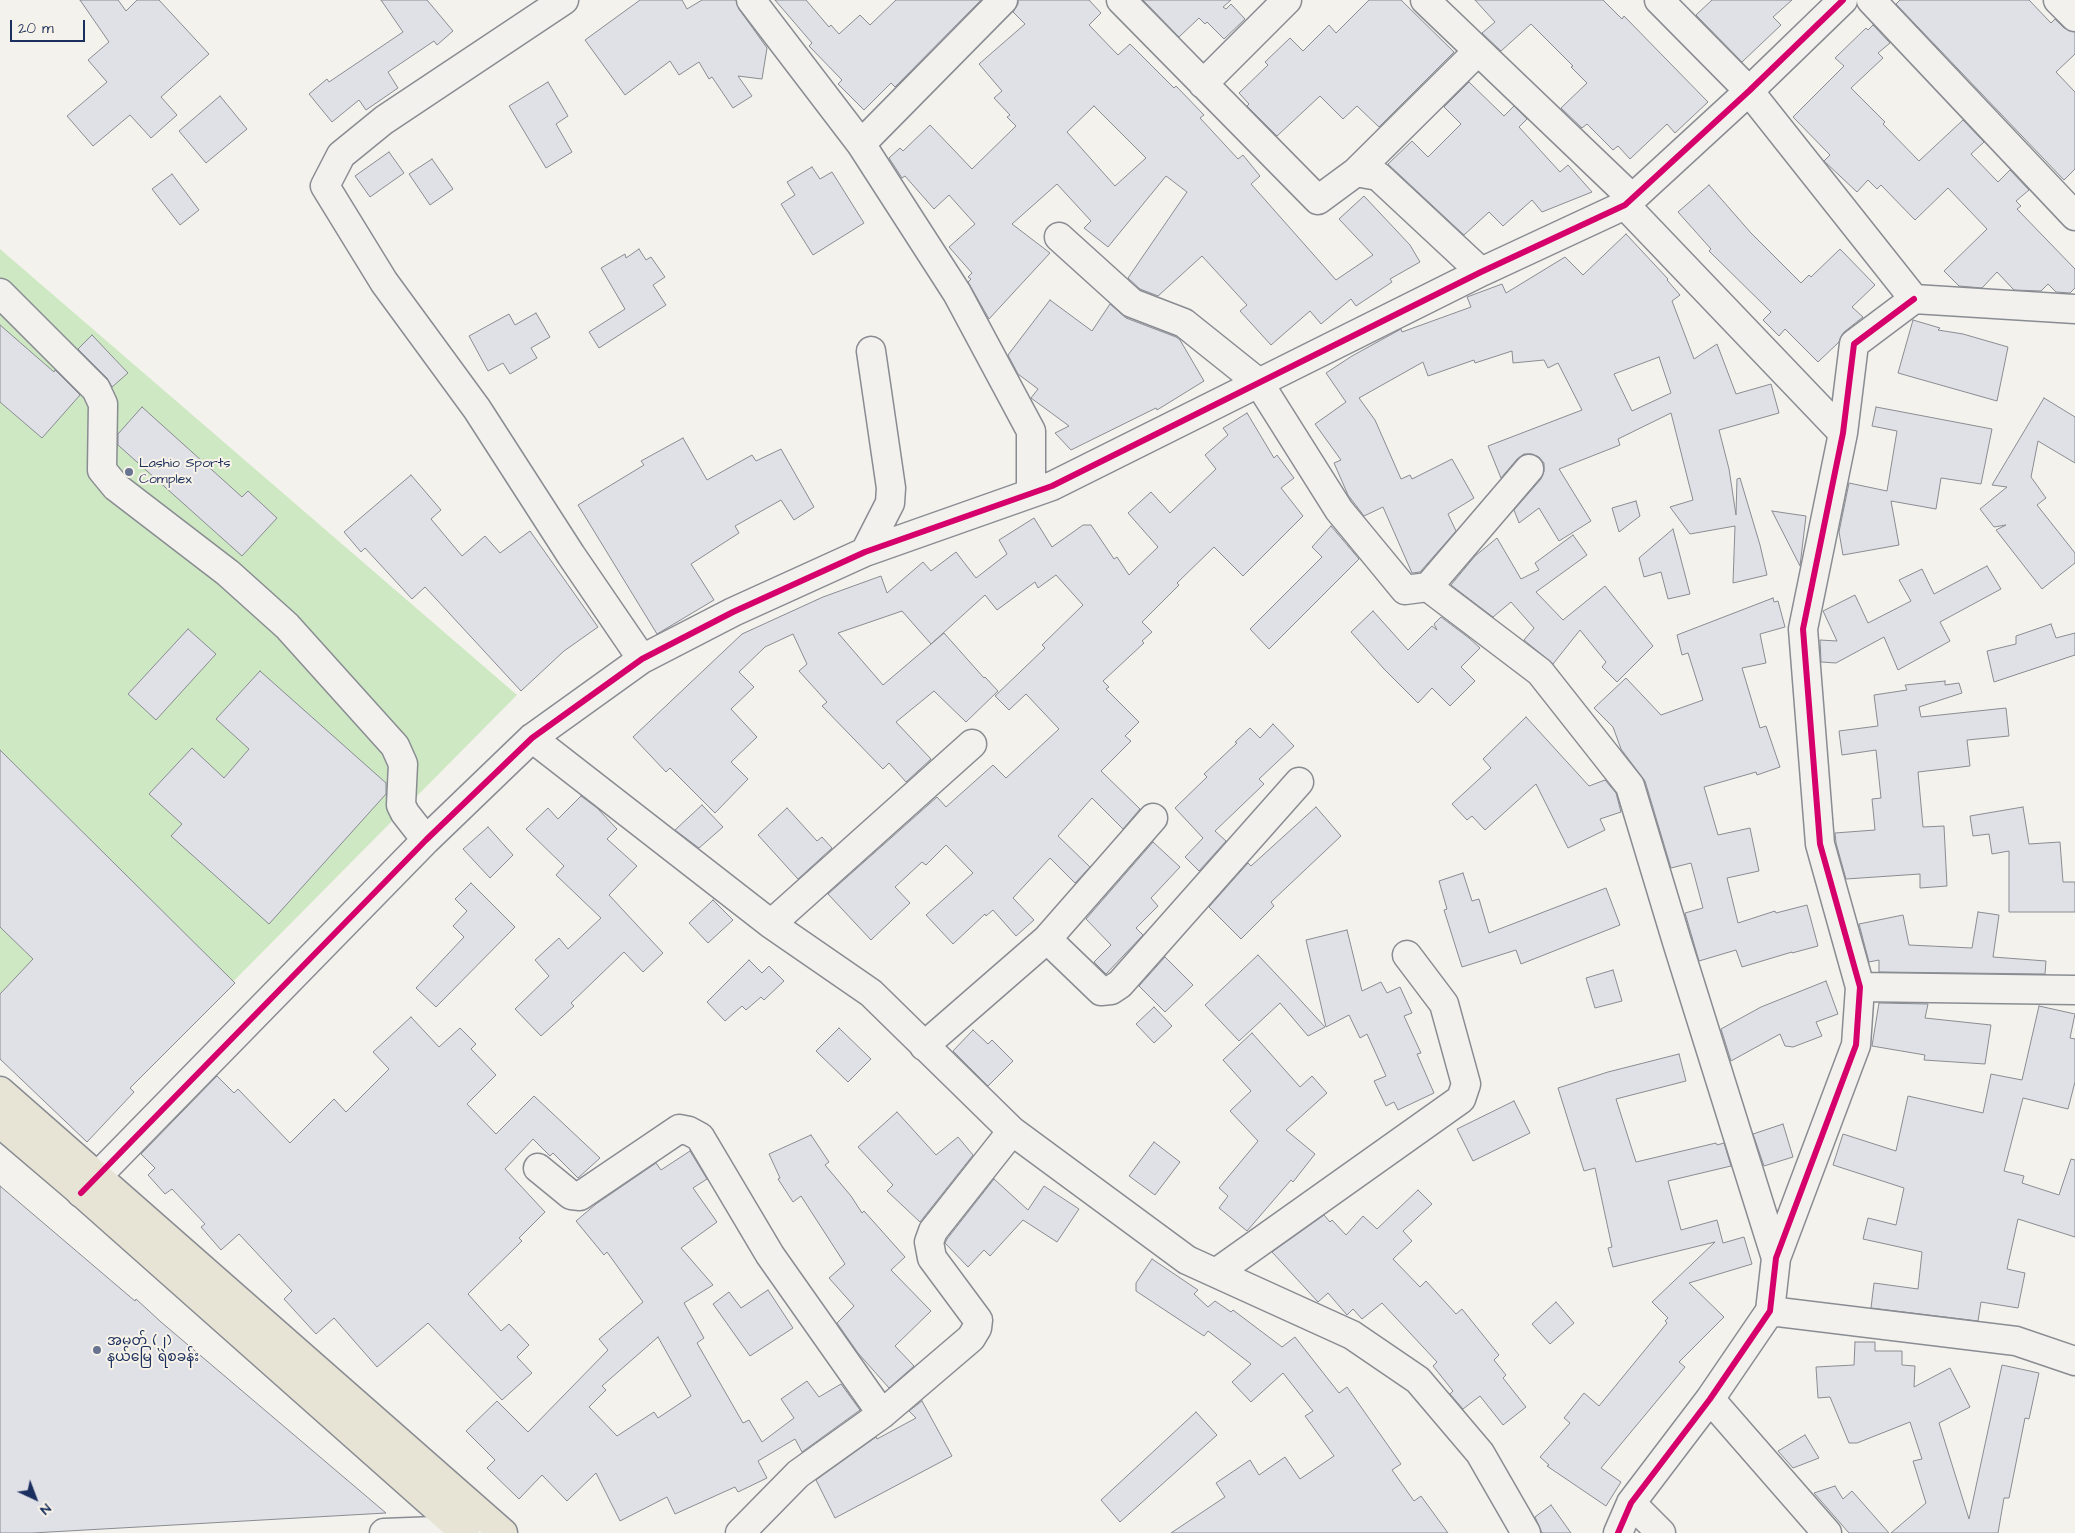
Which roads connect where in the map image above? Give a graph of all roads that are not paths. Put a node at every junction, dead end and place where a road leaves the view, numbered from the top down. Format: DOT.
graph roads {
  1 [pos="564,0"];
  2 [pos="751,0"];
  3 [pos="1003,0"];
  4 [pos="1121,0"];
  5 [pos="1287,0"];
  6 [pos="1424,0"];
  7 [pos="1659,0"];
  8 [pos="1843,0"];
  9 [pos="1871,0"];
  10 [pos="2058,0"];
  11 [pos="2075,17"];
  12 [pos="1478,51"];
  13 [pos="1204,84"];
  14 [pos="1749,91"];
  15 [pos="861,144"];
  16 [pos="1356,172"];
  17 [pos="1629,202"];
  18 [pos="2075,216"];
  19 [pos="1059,237"];
  20 [pos="1481,272"];
  21 [pos="0,293"];
  22 [pos="1914,299"];
  23 [pos="2075,309"];
  24 [pos="871,351"];
  25 [pos="1259,383"];
  26 [pos="1843,433"];
  27 [pos="1529,469"];
  28 [pos="1031,493"];
  29 [pos="865,552"];
  30 [pos="1428,587"];
  31 [pos="642,659"];
  32 [pos="532,738"];
  33 [pos="972,744"];
  34 [pos="1299,782"];
  35 [pos="1153,818"];
  36 [pos="426,840"];
  37 [pos="771,924"];
  38 [pos="1047,939"];
  39 [pos="1407,955"];
  40 [pos="1860,987"];
  41 [pos="2075,990"];
  42 [pos="924,1046"];
  43 [pos="0,1091"];
  44 [pos="0,1123"];
  45 [pos="1012,1132"];
  46 [pos="538,1168"];
  47 [pos="90,1184"];
  48 [pos="1776,1258"];
  49 [pos="1216,1273"];
  50 [pos="1770,1312"];
  51 [pos="2075,1360"];
  52 [pos="1710,1398"];
  53 [pos="882,1414"];
  54 [pos="1631,1503"];
  55 [pos="470,1532"];
  56 [pos="384,1533"];
  57 [pos="503,1533"];
  58 [pos="740,1533"];
  59 [pos="1526,1533"];
  60 [pos="1618,1533"];
  61 [pos="1661,1533"];
  62 [pos="1827,1533"];
  1 -- 31 [label="street"];
  2 -- 15 [label="street"];
  3 -- 15 [label="street"];
  4 -- 13 [label="street"];
  5 -- 13 [label="street"];
  6 -- 12 [label="street"];
  7 -- 14 [label="street"];
  8 -- 14 [label="street"];
  9 -- 18 [label="street"];
  10 -- 11 [label="street"];
  12 -- 16 [label="street"];
  12 -- 17 [label="street"];
  13 -- 16 [label="street"];
  14 -- 17 [label="street"];
  14 -- 22 [label="street"];
  15 -- 28 [label="street"];
  16 -- 20 [label="street"];
  17 -- 20 [label="street"];
  17 -- 26 [label="street"];
  19 -- 25 [label="street"];
  20 -- 25 [label="street"];
  21 -- 36 [label="street"];
  22 -- 23 [label="street"];
  22 -- 26 [label="street"];
  24 -- 29 [label="street"];
  25 -- 28 [label="street"];
  25 -- 30 [label="street"];
  26 -- 40 [label="street"];
  27 -- 30 [label="street"];
  28 -- 29 [label="street"];
  29 -- 31 [label="street"];
  30 -- 48 [label="street"];
  31 -- 32 [label="street"];
  32 -- 36 [label="street"];
  32 -- 37 [label="street"];
  33 -- 37 [label="street"];
  34 -- 38 [label="street"];
  35 -- 38 [label="street"];
  36 -- 47 [label="street"];
  37 -- 42 [label="street"];
  38 -- 42 [label="street"];
  39 -- 49 [label="street"];
  40 -- 41 [label="street"];
  40 -- 48 [label="street"];
  42 -- 45 [label="street"];
  43 -- 47 [label="main road"];
  44 -- 47 [label="main road"];
  45 -- 49 [label="street"];
  45 -- 53 [label="street"];
  46 -- 53 [label="street"];
  47 -- 55 [label="main road"];
  47 -- 57 [label="main road"];
  48 -- 50 [label="street"];
  49 -- 59 [label="street"];
  50 -- 51 [label="street"];
  50 -- 52 [label="street"];
  52 -- 54 [label="street"];
  52 -- 62 [label="street"];
  53 -- 58 [label="street"];
  54 -- 60 [label="street"];
  54 -- 61 [label="street"];
  55 -- 56 [label="street"];
}
